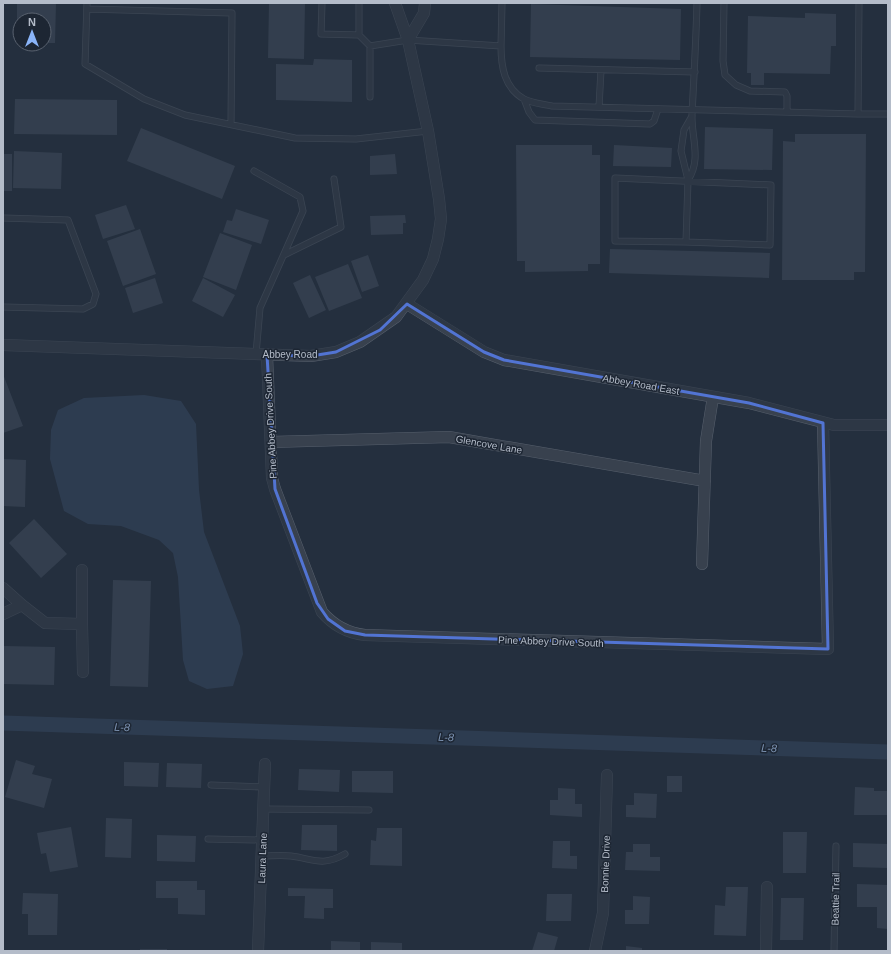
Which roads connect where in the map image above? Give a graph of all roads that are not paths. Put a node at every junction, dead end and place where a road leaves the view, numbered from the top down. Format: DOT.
graph roads {
  1 [pos="322,3"];
  2 [pos="359,3"];
  3 [pos="396,3"];
  4 [pos="425,3"];
  5 [pos="502,3"];
  6 [pos="697,3"];
  7 [pos="724,3"];
  8 [pos="859,3"];
  9 [pos="87,6"];
  10 [pos="359,35"];
  11 [pos="408,40"];
  12 [pos="370,46"];
  13 [pos="501,46"];
  14 [pos="539,68"];
  15 [pos="601,70"];
  16 [pos="695,72"];
  17 [pos="370,97"];
  18 [pos="524,99"];
  19 [pos="599,107"];
  20 [pos="658,109"];
  21 [pos="692,110"];
  22 [pos="787,112"];
  23 [pos="858,114"];
  24 [pos="888,114"];
  25 [pos="692,116"];
  26 [pos="231,124"];
  27 [pos="428,131"];
  28 [pos="254,171"];
  29 [pos="334,179"];
  30 [pos="688,180"];
  31 [pos="3,218"];
  32 [pos="686,242"];
  33 [pos="284,255"];
  34 [pos="407,304"];
  35 [pos="3,307"];
  36 [pos="3,345"];
  37 [pos="261,355"];
  38 [pos="713,397"];
  39 [pos="823,423"];
  40 [pos="888,425"];
  41 [pos="271,442"];
  42 [pos="705,481"];
  43 [pos="702,564"];
  44 [pos="82,570"];
  45 [pos="3,588"];
  46 [pos="22,604"];
  47 [pos="3,614"];
  48 [pos="82,624"];
  49 [pos="83,672"];
  50 [pos="265,764"];
  51 [pos="607,775"];
  52 [pos="211,785"];
  53 [pos="264,787"];
  54 [pos="264,809"];
  55 [pos="369,810"];
  56 [pos="208,839"];
  57 [pos="262,840"];
  58 [pos="836,846"];
  59 [pos="345,854"];
  60 [pos="262,856"];
  61 [pos="767,887"];
  62 [pos="258,951"];
  63 [pos="595,951"];
  64 [pos="766,951"];
  65 [pos="834,951"];
  1 -- 10 [label="lane"];
  2 -- 10 [label="lane"];
  3 -- 11 [label="street, Abbey Road"];
  4 -- 11 [label="street"];
  5 -- 13 [label="lane"];
  6 -- 16 [label="lane"];
  7 -- 22 [label="lane"];
  8 -- 23 [label="lane"];
  9 -- 26 [label="lane"];
  9 -- 26 [label="lane"];
  10 -- 12 [label="lane"];
  11 -- 12 [label="lane"];
  11 -- 13 [label="lane"];
  11 -- 27 [label="street, Abbey Road"];
  12 -- 17 [label="lane"];
  13 -- 18 [label="lane"];
  14 -- 15 [label="lane"];
  15 -- 16 [label="lane"];
  15 -- 19 [label="lane"];
  16 -- 21 [label="lane"];
  18 -- 19 [label="lane"];
  18 -- 20 [label="lane"];
  19 -- 20 [label="lane"];
  20 -- 21 [label="lane"];
  21 -- 22 [label="lane"];
  21 -- 25 [label="lane"];
  22 -- 23 [label="lane"];
  23 -- 24 [label="lane"];
  25 -- 30 [label="lane"];
  25 -- 30 [label="lane"];
  26 -- 27 [label="lane"];
  27 -- 34 [label="street, Abbey Road"];
  28 -- 33 [label="lane"];
  29 -- 33 [label="lane"];
  30 -- 32 [label="lane"];
  30 -- 32 [label="lane"];
  30 -- 32 [label="lane"];
  31 -- 35 [label="lane"];
  33 -- 37 [label="lane"];
  34 -- 37 [label="street, Abbey Road"];
  34 -- 38 [label="street, Abbey Road East"];
  36 -- 37 [label="street, Abbey Road"];
  37 -- 41 [label="street, Pine Abbey Drive South"];
  38 -- 39 [label="street, Abbey Road East"];
  38 -- 42 [label="street"];
  39 -- 40 [label="street, Abbey Road East"];
  39 -- 41 [label="street, Pine Abbey Drive South"];
  41 -- 42 [label="street, Glencove Lane"];
  42 -- 43 [label="street"];
  44 -- 48 [label="street"];
  45 -- 46 [label="street"];
  46 -- 47 [label="street"];
  46 -- 48 [label="street"];
  48 -- 49 [label="street"];
  50 -- 53 [label="street, Laura Lane"];
  51 -- 63 [label="street, Bonnie Drive"];
  52 -- 53 [label="lane"];
  53 -- 54 [label="street, Laura Lane"];
  54 -- 55 [label="lane"];
  54 -- 57 [label="street, Laura Lane"];
  56 -- 57 [label="lane"];
  57 -- 60 [label="street, Laura Lane"];
  58 -- 65 [label="lane, Beattie Trail"];
  59 -- 60 [label="lane"];
  60 -- 62 [label="street, Laura Lane"];
  61 -- 64 [label="street"];
}
